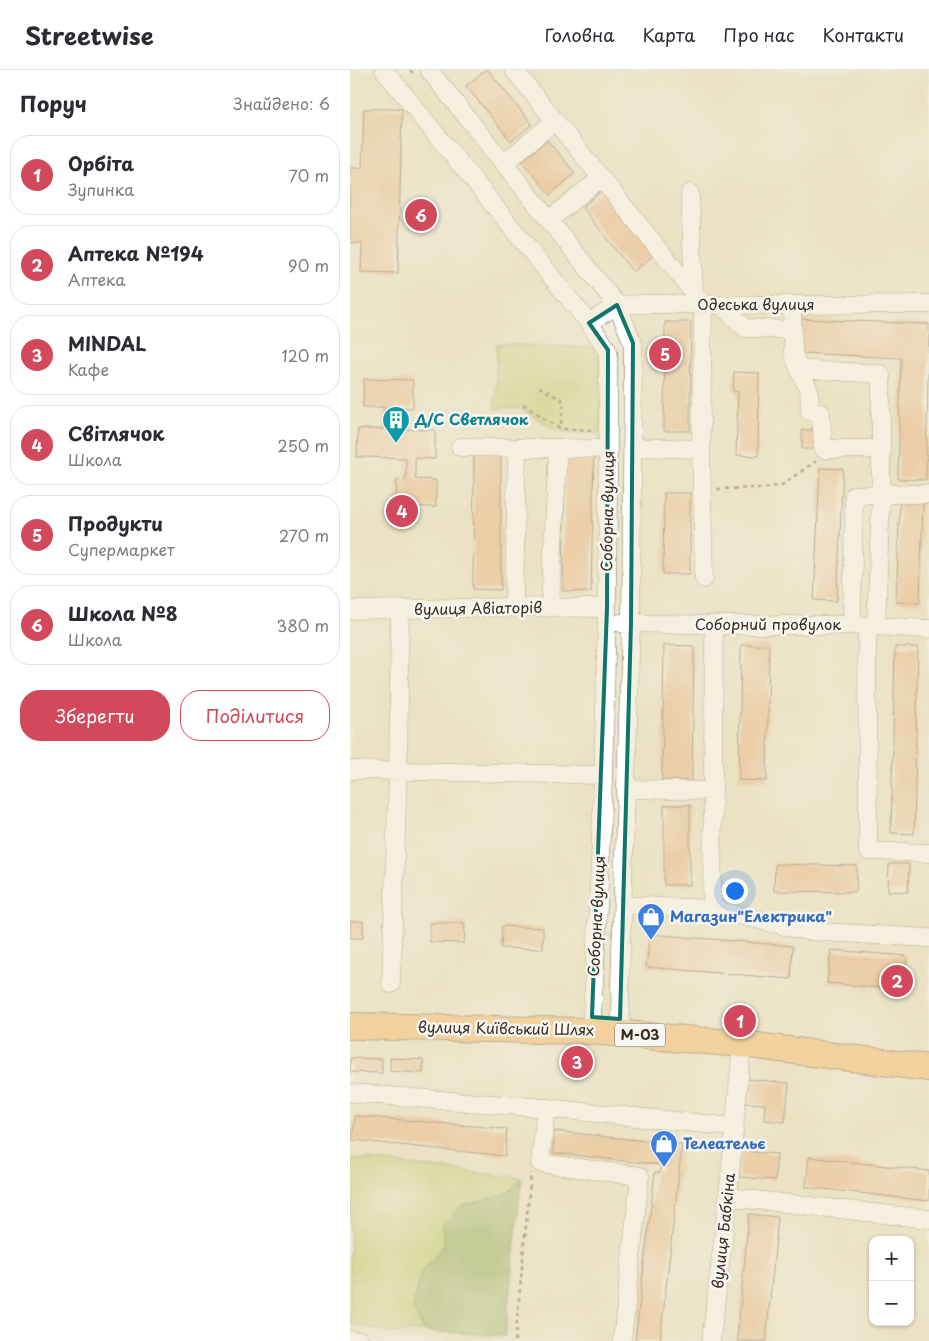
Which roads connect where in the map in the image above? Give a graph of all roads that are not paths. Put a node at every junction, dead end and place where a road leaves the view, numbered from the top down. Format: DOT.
graph roads {
  1 [pos="384,70"];
  2 [pos="514,70"];
  3 [pos="423,74"];
  4 [pos="555,121"];
  5 [pos="504,163"];
  6 [pos="601,178"];
  7 [pos="690,193"];
  8 [pos="549,220"];
  9 [pos="698,298"];
  10 [pos="721,304"];
  11 [pos="929,304"];
  12 [pos="617,305"];
  13 [pos="792,305"];
  14 [pos="589,323"];
  15 [pos="793,330"];
  16 [pos="799,369"];
  17 [pos="460,447"];
  18 [pos="632,447"];
  19 [pos="517,448"];
  20 [pos="558,448"];
  21 [pos="608,449"];
  22 [pos="701,449"];
  23 [pos="881,449"];
  24 [pos="881,494"];
  25 [pos="929,494"];
  26 [pos="704,579"];
  27 [pos="514,607"];
  28 [pos="550,608"];
  29 [pos="350,610"];
  30 [pos="400,610"];
  31 [pos="607,615"];
  32 [pos="630,623"];
  33 [pos="714,625"];
  34 [pos="865,626"];
  35 [pos="929,629"];
  36 [pos="350,770"];
  37 [pos="398,771"];
  38 [pos="602,775"];
  39 [pos="626,789"];
  40 [pos="713,791"];
  41 [pos="929,853"];
  42 [pos="623,905"];
  43 [pos="712,909"];
  44 [pos="929,938"];
  45 [pos="391,984"];
  46 [pos="350,1012"];
  47 [pos="592,1024"];
  48 [pos="350,1026"];
  49 [pos="620,1026"];
  50 [pos="742,1038"];
  51 [pos="929,1052"];
  52 [pos="929,1068"];
  53 [pos="350,1092"];
  54 [pos="546,1108"];
  55 [pos="734,1128"];
  56 [pos="728,1197"];
  57 [pos="929,1219"];
  58 [pos="350,1340"];
  59 [pos="360,1341"];
  60 [pos="622,1341"];
  61 [pos="711,1341"];
  1 -- 14 [label="street, Соборна вулиця"];
  2 -- 4 [label="street"];
  3 -- 5 [label="street, Соборна вулиця"];
  4 -- 5 [label="street"];
  4 -- 6 [label="street"];
  5 -- 8 [label="street, Соборна вулиця"];
  6 -- 8 [label="street"];
  6 -- 9 [label="street"];
  7 -- 9 [label="street"];
  8 -- 12 [label="street, Соборна вулиця"];
  9 -- 10 [label="street, Одеська вулиця"];
  9 -- 12 [label="street, Одеська вулиця"];
  9 -- 22 [label="street"];
  10 -- 13 [label="street, Одеська вулиця"];
  10 -- 15 [label="street"];
  11 -- 13 [label="street, Одеська вулиця"];
  12 -- 14 [label="street"];
  12 -- 18 [label="street, Соборна вулиця"];
  13 -- 15 [label="street"];
  14 -- 21 [label="street, Соборна вулиця"];
  15 -- 16 [label="street"];
  16 -- 23 [label="street"];
  16 -- 23 [label="street"];
  17 -- 19 [label="street"];
  18 -- 22 [label="street"];
  18 -- 32 [label="street, Соборна вулиця"];
  19 -- 20 [label="street"];
  19 -- 27 [label="street"];
  20 -- 21 [label="street"];
  20 -- 28 [label="street"];
  21 -- 31 [label="street, Соборна вулиця"];
  22 -- 26 [label="street"];
  23 -- 24 [label="street"];
  24 -- 25 [label="street"];
  24 -- 34 [label="street"];
  24 -- 34 [label="street"];
  27 -- 28 [label="street, вулиця Авіаторів"];
  27 -- 30 [label="street, вулиця Авіаторів"];
  28 -- 31 [label="street, вулиця Авіаторів"];
  29 -- 30 [label="street, вулиця Авіаторів"];
  30 -- 37 [label="street"];
  31 -- 32 [label="street, Соборний провулок"];
  31 -- 38 [label="street, Соборна вулиця"];
  32 -- 33 [label="street, Соборний провулок"];
  32 -- 39 [label="street, Соборна вулиця"];
  33 -- 34 [label="street, Соборний провулок"];
  33 -- 40 [label="street"];
  34 -- 35 [label="street, Соборний провулок"];
  34 -- 41 [label="street"];
  36 -- 37 [label="street"];
  37 -- 38 [label="street"];
  37 -- 45 [label="street"];
  38 -- 47 [label="street, Соборна вулиця"];
  39 -- 40 [label="street"];
  39 -- 42 [label="street, Соборна вулиця"];
  40 -- 43 [label="street"];
  42 -- 43 [label="street"];
  42 -- 49 [label="street, Соборна вулиця"];
  43 -- 44 [label="street"];
  46 -- 47 [label="highway, вулиця Київський Шлях / М-03"];
  47 -- 48 [label="highway, вулиця Київський Шлях / М-03"];
  47 -- 49 [label="highway, вулиця Київський Шлях / М-03"];
  49 -- 50 [label="highway, вулиця Київський Шлях / М-03"];
  50 -- 51 [label="highway, вулиця Київський Шлях / М-03"];
  50 -- 52 [label="highway, вулиця Київський Шлях / М-03"];
  50 -- 55 [label="street, вулиця Бабкіна"];
  53 -- 54 [label="street"];
  54 -- 55 [label="street"];
  54 -- 60 [label="street"];
  55 -- 56 [label="street, вулиця Бабкіна"];
  56 -- 57 [label="street"];
  56 -- 61 [label="street, вулиця Бабкіна"];
  58 -- 59 [label="street"];
}
